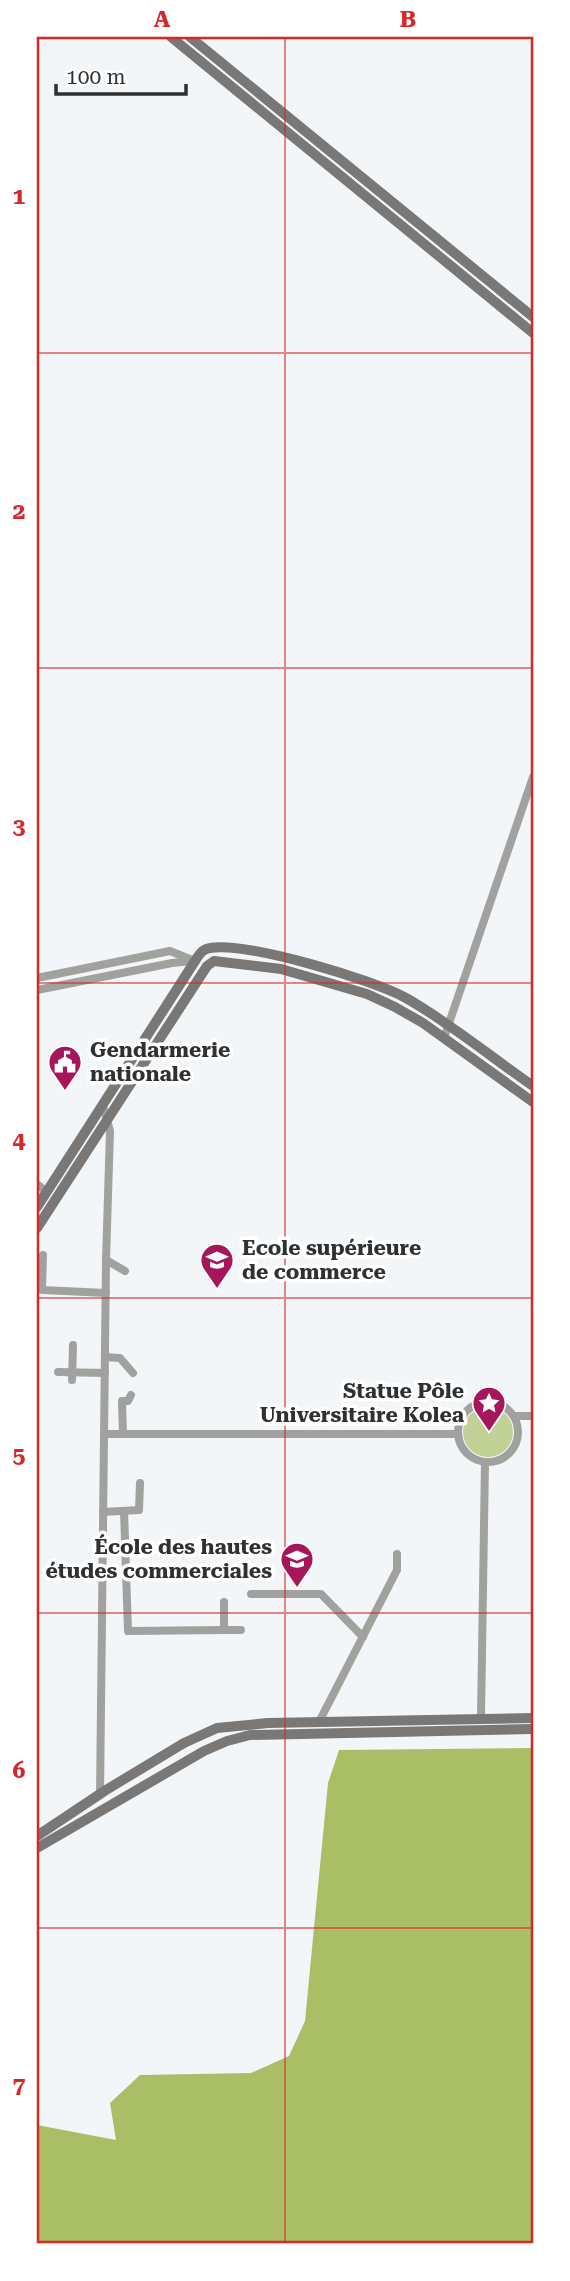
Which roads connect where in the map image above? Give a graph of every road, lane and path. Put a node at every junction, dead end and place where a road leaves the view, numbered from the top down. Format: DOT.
graph roads {
  1 [pos="171,37"];
  2 [pos="190,37"];
  3 [pos="533,317"];
  4 [pos="533,333"];
  5 [pos="533,777"];
  6 [pos="195,961"];
  7 [pos="206,966"];
  8 [pos="37,978"];
  9 [pos="37,990"];
  10 [pos="449,1027"];
  11 [pos="444,1038"];
  12 [pos="533,1086"];
  13 [pos="533,1102"];
  14 [pos="103,1106"];
  15 [pos="108,1121"];
  16 [pos="37,1184"];
  17 [pos="47,1192"];
  18 [pos="37,1207"];
  19 [pos="37,1228"];
  20 [pos="44,1255"];
  21 [pos="106,1260"];
  22 [pos="125,1271"];
  23 [pos="106,1293"];
  24 [pos="72,1345"];
  25 [pos="105,1357"];
  26 [pos="58,1372"];
  27 [pos="105,1373"];
  28 [pos="133,1373"];
  29 [pos="72,1376"];
  30 [pos="131,1395"];
  31 [pos="514,1416"];
  32 [pos="533,1416"];
  33 [pos="104,1434"];
  34 [pos="123,1434"];
  35 [pos="458,1434"];
  36 [pos="485,1462"];
  37 [pos="140,1483"];
  38 [pos="124,1511"];
  39 [pos="103,1512"];
  40 [pos="397,1553"];
  41 [pos="251,1594"];
  42 [pos="224,1602"];
  43 [pos="224,1630"];
  44 [pos="241,1630"];
  45 [pos="363,1637"];
  46 [pos="533,1717"];
  47 [pos="481,1718"];
  48 [pos="319,1722"];
  49 [pos="533,1729"];
  50 [pos="100,1794"];
  51 [pos="37,1836"];
  52 [pos="37,1848"];
  1 -- 4 [label="main road"];
  2 -- 3 [label="main road"];
  5 -- 10 [label="street"];
  6 -- 7 [label="main road"];
  6 -- 8 [label="street"];
  6 -- 9 [label="street"];
  6 -- 10 [label="main road"];
  6 -- 14 [label="main road"];
  7 -- 11 [label="main road"];
  7 -- 15 [label="main road"];
  10 -- 11 [label="street"];
  10 -- 12 [label="main road"];
  11 -- 13 [label="main road"];
  14 -- 15 [label="street"];
  14 -- 17 [label="main road"];
  15 -- 19 [label="main road"];
  15 -- 21 [label="street"];
  16 -- 17 [label="street"];
  17 -- 18 [label="main road"];
  20 -- 23 [label="street"];
  21 -- 22 [label="street"];
  21 -- 23 [label="street"];
  23 -- 25 [label="street"];
  24 -- 29 [label="street"];
  25 -- 27 [label="street"];
  25 -- 28 [label="street"];
  26 -- 29 [label="street"];
  27 -- 29 [label="street"];
  27 -- 33 [label="street"];
  30 -- 34 [label="street"];
  31 -- 32 [label="street"];
  31 -- 35 [label="street"];
  31 -- 36 [label="street"];
  33 -- 34 [label="street"];
  33 -- 39 [label="street"];
  34 -- 35 [label="street"];
  35 -- 36 [label="street"];
  36 -- 47 [label="street"];
  37 -- 38 [label="street"];
  38 -- 39 [label="street"];
  38 -- 43 [label="street"];
  39 -- 50 [label="street"];
  40 -- 45 [label="street"];
  41 -- 45 [label="street"];
  42 -- 43 [label="street"];
  43 -- 44 [label="street"];
  45 -- 48 [label="street"];
  46 -- 47 [label="main road"];
  47 -- 48 [label="main road"];
  48 -- 50 [label="main road"];
  49 -- 52 [label="main road"];
  50 -- 51 [label="main road"];
}
